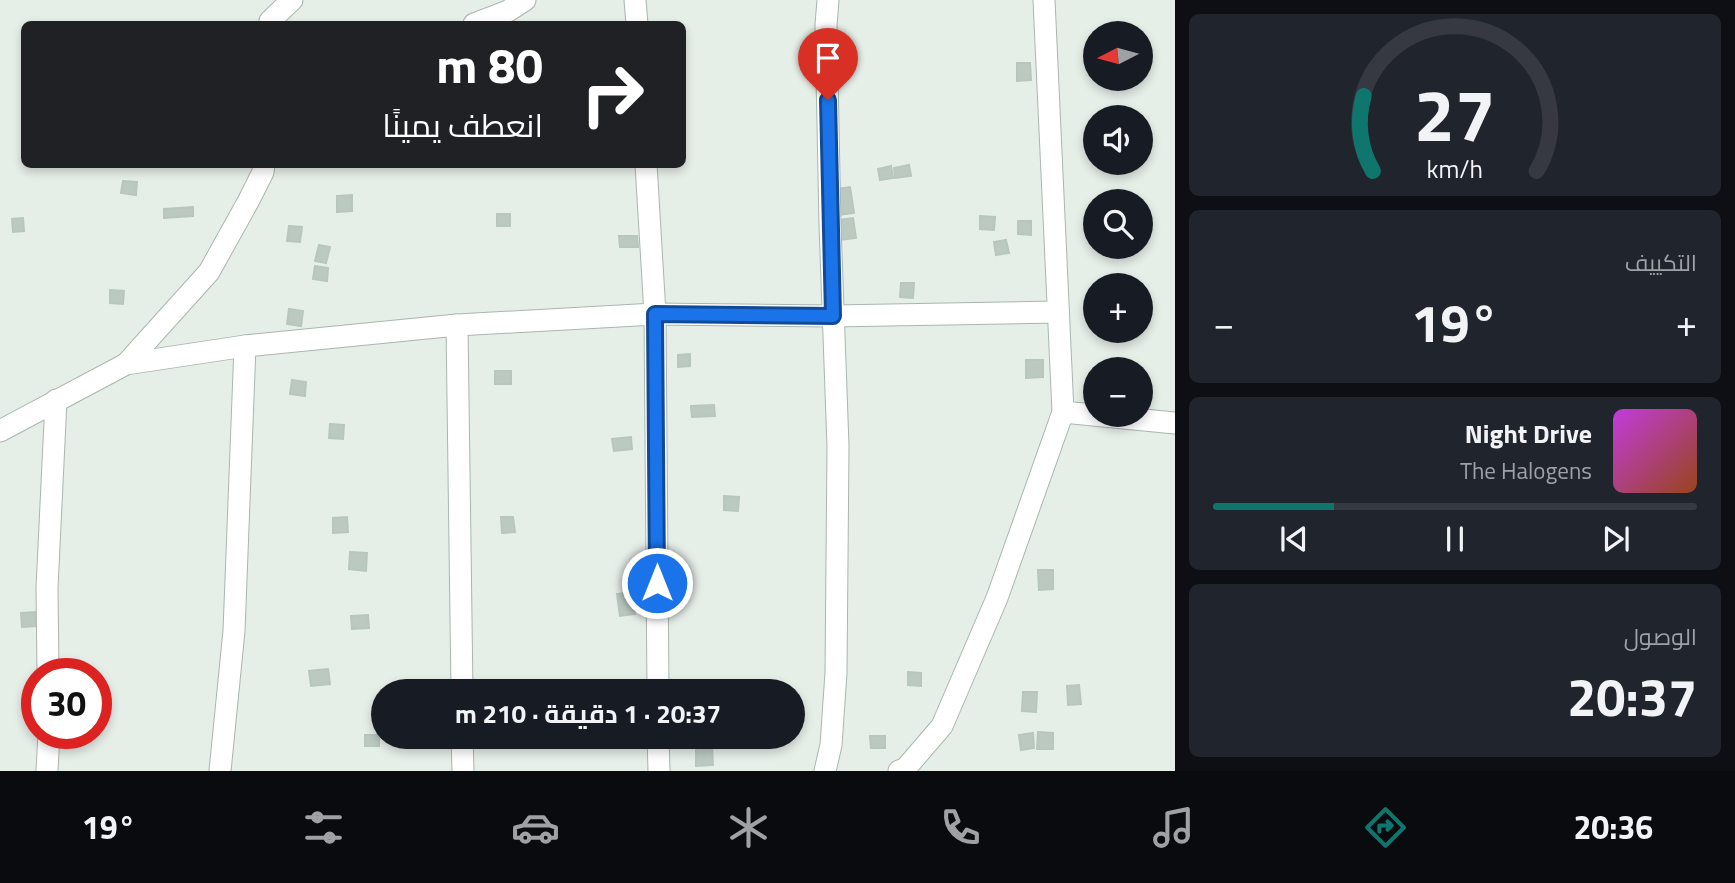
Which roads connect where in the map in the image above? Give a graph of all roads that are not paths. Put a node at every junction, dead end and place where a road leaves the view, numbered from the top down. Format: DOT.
graph roads {
  1 [pos="292,0"];
  2 [pos="525,0"];
  3 [pos="635,0"];
  4 [pos="828,0"];
  5 [pos="1044,0"];
  6 [pos="269,15"];
  7 [pos="482,21"];
  8 [pos="637,21"];
  9 [pos="264,168"];
  10 [pos="646,168"];
  11 [pos="1058,312"];
  12 [pos="655,314"];
  13 [pos="833,316"];
  14 [pos="457,325"];
  15 [pos="245,346"];
  16 [pos="125,364"];
  17 [pos="56,400"];
  18 [pos="1063,412"];
  19 [pos="1175,423"];
  20 [pos="0,431"];
  21 [pos="48,658"];
  22 [pos="462,679"];
  23 [pos="658,679"];
  24 [pos="48,749"];
  25 [pos="462,749"];
  26 [pos="659,749"];
  27 [pos="904,770"];
  28 [pos="47,771"];
  29 [pos="220,771"];
  30 [pos="463,771"];
  31 [pos="659,771"];
  32 [pos="825,771"];
  1 -- 6 [label="street"];
  2 -- 7 [label="street"];
  3 -- 8 [label="street"];
  4 -- 13 [label="street"];
  5 -- 11 [label="street"];
  9 -- 16 [label="street"];
  10 -- 12 [label="street"];
  11 -- 13 [label="street"];
  11 -- 18 [label="street"];
  12 -- 13 [label="street"];
  12 -- 14 [label="street"];
  12 -- 23 [label="street"];
  13 -- 32 [label="street"];
  14 -- 15 [label="street"];
  14 -- 22 [label="street"];
  15 -- 16 [label="street"];
  15 -- 29 [label="street"];
  16 -- 17 [label="street"];
  17 -- 20 [label="street"];
  17 -- 21 [label="street"];
  18 -- 19 [label="street"];
  18 -- 27 [label="street"];
  24 -- 28 [label="street"];
  25 -- 30 [label="street"];
  26 -- 31 [label="street"];
}
